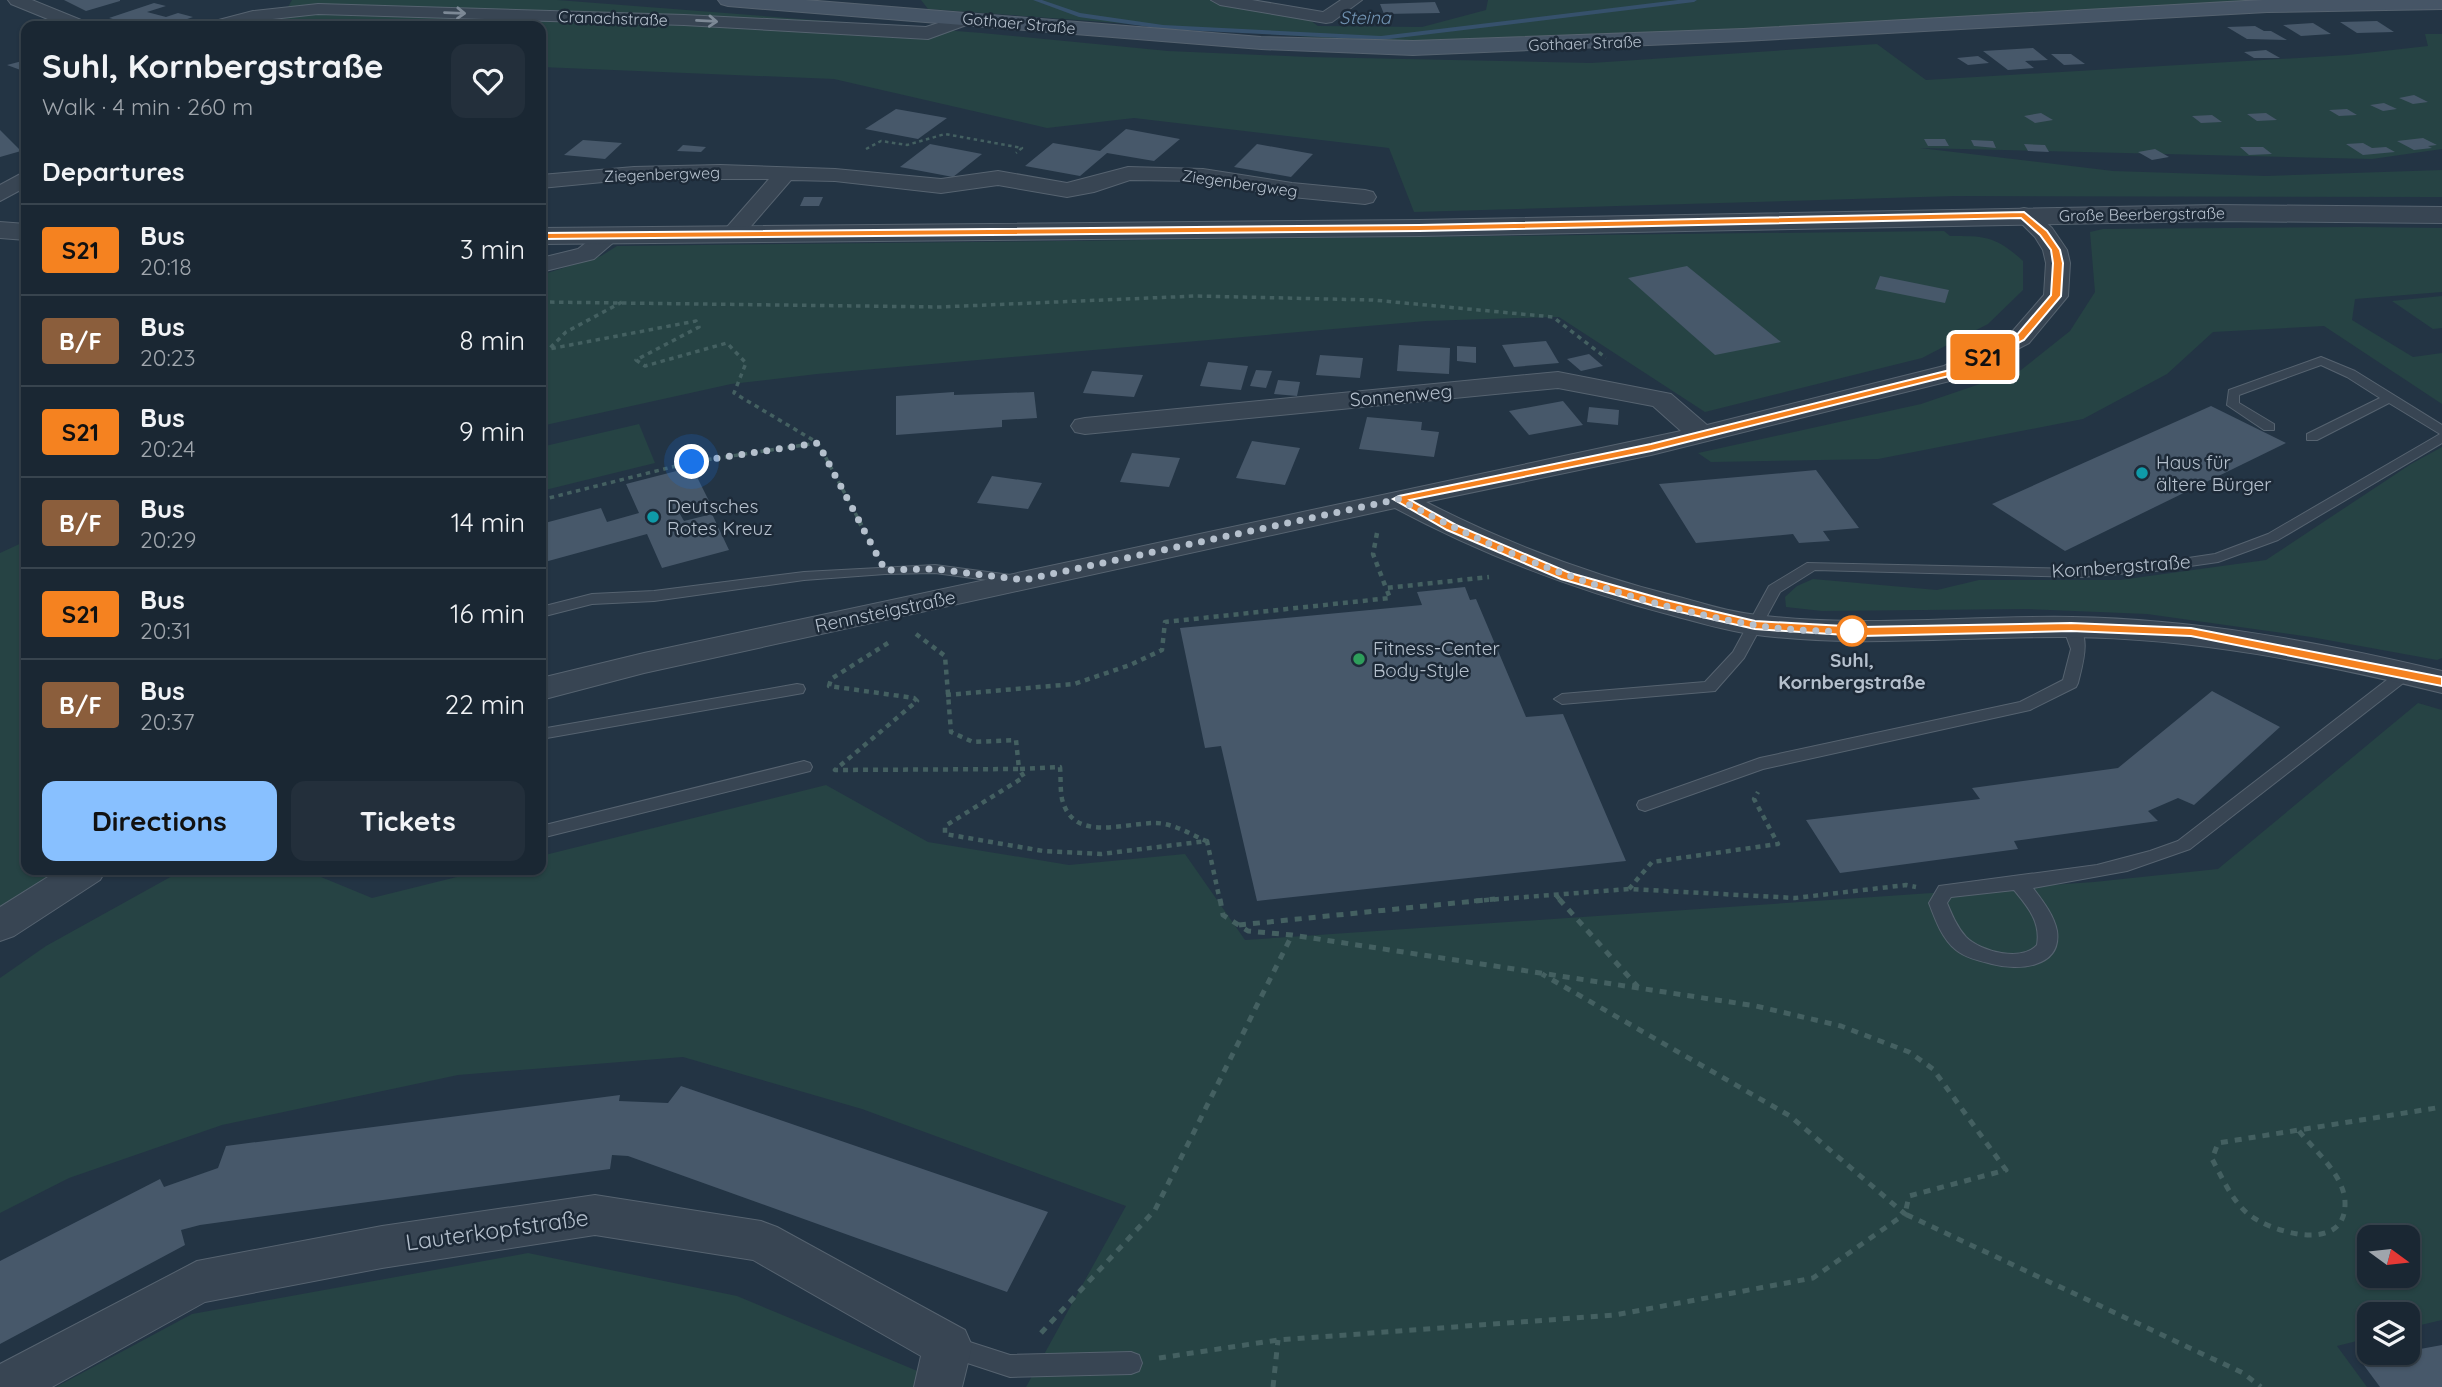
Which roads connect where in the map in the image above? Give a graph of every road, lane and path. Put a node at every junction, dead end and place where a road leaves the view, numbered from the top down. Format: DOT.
graph roads {
  1 [pos="17,0"];
  2 [pos="728,0"];
  3 [pos="1220,0"];
  4 [pos="1353,0"];
  5 [pos="2442,3"];
  6 [pos="967,19"];
  7 [pos="68,21"];
  8 [pos="236,21"];
  9 [pos="866,149"];
  10 [pos="784,175"];
  11 [pos="986,178"];
  12 [pos="21,181"];
  13 [pos="546,182"];
  14 [pos="0,194"];
  15 [pos="1365,197"];
  16 [pos="2024,215"];
  17 [pos="2442,215"];
  18 [pos="0,230"];
  19 [pos="21,232"];
  20 [pos="731,234"];
  21 [pos="546,236"];
  22 [pos="610,236"];
  23 [pos="546,264"];
  24 [pos="546,302"];
  25 [pos="622,302"];
  26 [pos="2389,398"];
  27 [pos="1662,400"];
  28 [pos="1085,426"];
  29 [pos="2269,427"];
  30 [pos="2442,431"];
  31 [pos="1702,435"];
  32 [pos="2312,438"];
  33 [pos="2442,438"];
  34 [pos="818,443"];
  35 [pos="546,499"];
  36 [pos="1399,499"];
  37 [pos="1373,554"];
  38 [pos="1551,569"];
  39 [pos="885,570"];
  40 [pos="1024,580"];
  41 [pos="1386,588"];
  42 [pos="546,611"];
  43 [pos="904,616"];
  44 [pos="1755,625"];
  45 [pos="2071,627"];
  46 [pos="2406,673"];
  47 [pos="2442,682"];
  48 [pos="546,688"];
  49 [pos="797,689"];
  50 [pos="946,695"];
  51 [pos="1562,699"];
  52 [pos="546,733"];
  53 [pos="1777,760"];
  54 [pos="804,767"];
  55 [pos="1019,769"];
  56 [pos="1645,805"];
  57 [pos="546,831"];
  58 [pos="1206,841"];
  59 [pos="79,875"];
  60 [pos="2018,883"];
  61 [pos="1629,889"];
  62 [pos="1945,891"];
  63 [pos="1555,894"];
  64 [pos="1239,925"];
  65 [pos="0,926"];
  66 [pos="1293,935"];
  67 [pos="1539,973"];
  68 [pos="1638,988"];
  69 [pos="2442,1107"];
  70 [pos="2299,1131"];
  71 [pos="1905,1214"];
  72 [pos="1279,1340"];
  73 [pos="1131,1363"];
  74 [pos="943,1366"];
  75 [pos="1010,1366"];
  76 [pos="5,1387"];
  77 [pos="1273,1387"];
  78 [pos="2261,1387"];
  1 -- 7 [label="street"];
  2 -- 6 [label="main road, Gothaer Straße"];
  3 -- 4 [label="street"];
  5 -- 6 [label="main road, Gothaer Straße"];
  8 -- 6 [label="street, Cranachstraße, one-way"];
  9 -- 11 [label="path"];
  10 -- 11 [label="street, Ziegenbergweg"];
  10 -- 13 [label="street, Ziegenbergweg"];
  10 -- 20 [label="street"];
  11 -- 15 [label="street, Ziegenbergweg"];
  12 -- 14 [label="street"];
  16 -- 17 [label="street, Große Beerbergstraße"];
  16 -- 20 [label="street, Große Beerbergstraße"];
  16 -- 31 [label="street, Rennsteigstraße"];
  18 -- 19 [label="street"];
  20 -- 22 [label="street, Große Beerbergstraße"];
  21 -- 22 [label="street, Große Beerbergstraße"];
  22 -- 23 [label="street"];
  24 -- 25 [label="path"];
  25 -- 27 [label="path"];
  25 -- 34 [label="path"];
  26 -- 29 [label="lane"];
  26 -- 30 [label="lane"];
  26 -- 32 [label="lane"];
  27 -- 28 [label="street, Sonnenweg"];
  27 -- 31 [label="street"];
  31 -- 36 [label="street, Rennsteigstraße"];
  33 -- 44 [label="lane, Kornbergstraße"];
  34 -- 35 [label="path"];
  34 -- 39 [label="path"];
  36 -- 38 [label="street"];
  36 -- 40 [label="street, Rennsteigstraße"];
  37 -- 41 [label="path"];
  38 -- 41 [label="path"];
  38 -- 44 [label="street"];
  39 -- 40 [label="lane"];
  39 -- 42 [label="lane"];
  40 -- 43 [label="street, Rennsteigstraße"];
  41 -- 50 [label="path"];
  43 -- 48 [label="street, Rennsteigstraße"];
  43 -- 50 [label="path"];
  43 -- 55 [label="path"];
  44 -- 45 [label="street"];
  44 -- 51 [label="lane, Kornbergstraße"];
  45 -- 46 [label="street"];
  45 -- 53 [label="lane"];
  46 -- 47 [label="street"];
  46 -- 60 [label="lane"];
  49 -- 52 [label="lane"];
  50 -- 55 [label="path"];
  53 -- 56 [label="lane"];
  53 -- 61 [label="path"];
  54 -- 57 [label="lane"];
  55 -- 58 [label="path"];
  55 -- 58 [label="path"];
  58 -- 64 [label="path"];
  59 -- 65 [label="street"];
  60 -- 62 [label="lane"];
  60 -- 62 [label="lane"];
  61 -- 62 [label="path"];
  61 -- 63 [label="path"];
  63 -- 64 [label="path"];
  63 -- 68 [label="path"];
  64 -- 66 [label="path"];
  66 -- 67 [label="path"];
  66 -- 75 [label="path"];
  67 -- 68 [label="path"];
  67 -- 71 [label="path"];
  68 -- 71 [label="path"];
  69 -- 70 [label="path"];
  70 -- 70 [label="path"];
  71 -- 72 [label="path"];
  71 -- 78 [label="path"];
  72 -- 73 [label="path"];
  72 -- 77 [label="path"];
  73 -- 75 [label="lane"];
  74 -- 75 [label="lane"];
  74 -- 76 [label="street, Lauterkopfstraße"];
}
